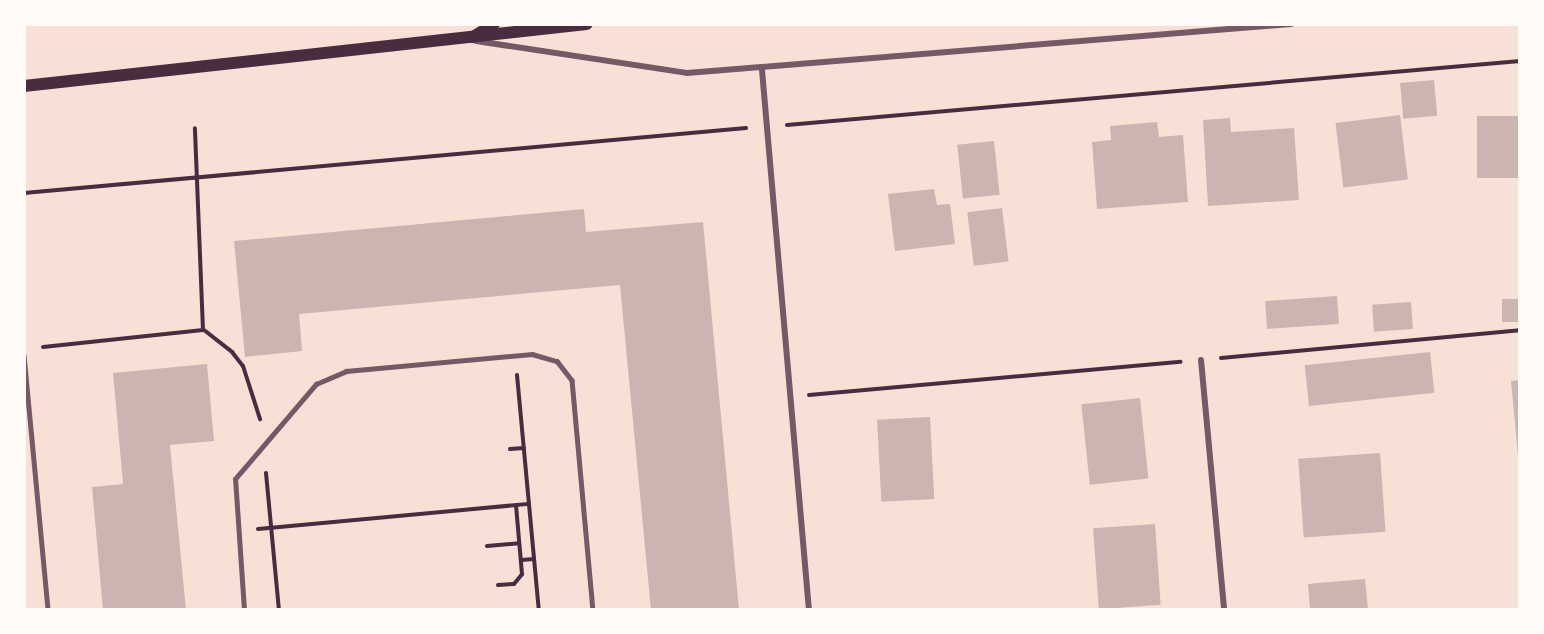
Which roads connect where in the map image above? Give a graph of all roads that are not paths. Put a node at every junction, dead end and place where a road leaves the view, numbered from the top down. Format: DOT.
graph roads {
  1 [pos="494,24"];
  2 [pos="587,24"];
  3 [pos="1291,24"];
  4 [pos="469,40"];
  5 [pos="762,70"];
  6 [pos="24,86"];
  7 [pos="24,355"];
  8 [pos="1201,360"];
  9 [pos="48,610"];
  10 [pos="244,610"];
  11 [pos="593,610"];
  12 [pos="809,610"];
  13 [pos="1224,610"];
  1 -- 4 [label="main road"];
  2 -- 4 [label="main road"];
  3 -- 5 [label="street"];
  4 -- 5 [label="street"];
  4 -- 6 [label="main road"];
  5 -- 12 [label="street"];
  7 -- 9 [label="lane"];
  8 -- 13 [label="street"];
  10 -- 11 [label="lane"];
}
